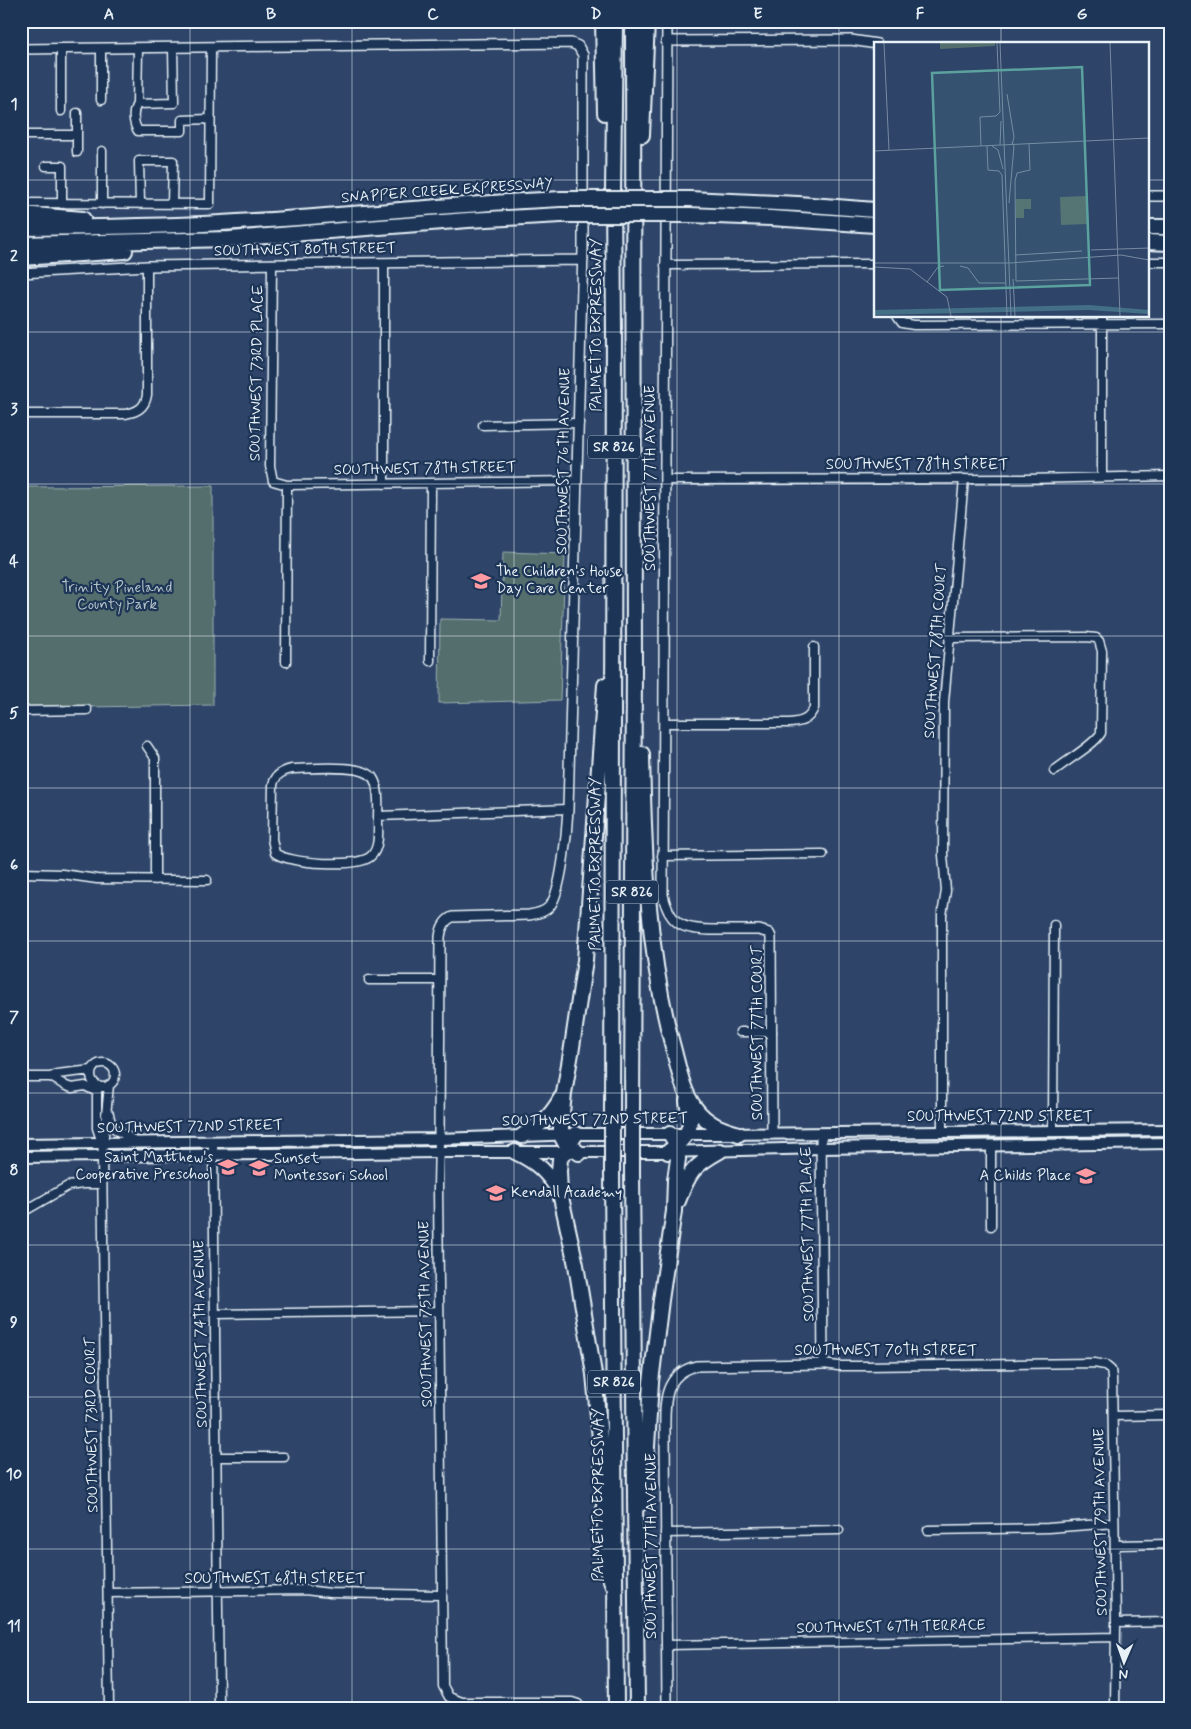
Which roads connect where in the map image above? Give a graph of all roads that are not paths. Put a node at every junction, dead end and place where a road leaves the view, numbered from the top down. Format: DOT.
graph roads {
  1 [pos="602,21"];
  2 [pos="615,21"];
  3 [pos="633,21"];
  4 [pos="647,21"];
  5 [pos="667,21"];
  6 [pos="666,40"];
  7 [pos="874,44"];
  8 [pos="211,47"];
  9 [pos="101,48"];
  10 [pos="138,48"];
  11 [pos="173,48"];
  12 [pos="61,49"];
  13 [pos="21,50"];
  14 [pos="102,100"];
  15 [pos="137,104"];
  16 [pos="61,111"];
  17 [pos="77,114"];
  18 [pos="210,119"];
  19 [pos="21,135"];
  20 [pos="77,135"];
  21 [pos="102,151"];
  22 [pos="77,152"];
  23 [pos="633,156"];
  24 [pos="46,166"];
  25 [pos="1148,196"];
  26 [pos="1170,196"];
  27 [pos="613,202"];
  28 [pos="21,203"];
  29 [pos="62,204"];
  30 [pos="102,204"];
  31 [pos="140,204"];
  32 [pos="172,204"];
  33 [pos="874,210"];
  34 [pos="21,214"];
  35 [pos="874,225"];
  36 [pos="164,226"];
  37 [pos="1148,227"];
  38 [pos="1170,227"];
  39 [pos="21,228"];
  40 [pos="216,240"];
  41 [pos="1148,242"];
  42 [pos="1170,243"];
  43 [pos="21,244"];
  44 [pos="21,258"];
  45 [pos="583,260"];
  46 [pos="1148,262"];
  47 [pos="1170,262"];
  48 [pos="384,263"];
  49 [pos="272,264"];
  50 [pos="874,264"];
  51 [pos="665,265"];
  52 [pos="147,266"];
  53 [pos="24,272"];
  54 [pos="900,319"];
  55 [pos="1102,320"];
  56 [pos="1170,324"];
  57 [pos="21,414"];
  58 [pos="579,423"];
  59 [pos="483,425"];
  60 [pos="1170,476"];
  61 [pos="1102,477"];
  62 [pos="964,479"];
  63 [pos="665,480"];
  64 [pos="273,481"];
  65 [pos="578,482"];
  66 [pos="431,483"];
  67 [pos="287,484"];
  68 [pos="384,484"];
  69 [pos="949,638"];
  70 [pos="814,647"];
  71 [pos="430,661"];
  72 [pos="286,662"];
  73 [pos="634,668"];
  74 [pos="613,672"];
  75 [pos="87,710"];
  76 [pos="21,711"];
  77 [pos="664,723"];
  78 [pos="147,746"];
  79 [pos="1054,771"];
  80 [pos="568,809"];
  81 [pos="378,816"];
  82 [pos="823,854"];
  83 [pos="662,856"];
  84 [pos="21,873"];
  85 [pos="155,880"];
  86 [pos="207,880"];
  87 [pos="1054,925"];
  88 [pos="442,929"];
  89 [pos="769,933"];
  90 [pos="369,980"];
  91 [pos="440,980"];
  92 [pos="740,1032"];
  93 [pos="772,1032"];
  94 [pos="92,1070"];
  95 [pos="65,1074"];
  96 [pos="21,1077"];
  97 [pos="51,1077"];
  98 [pos="109,1085"];
  99 [pos="65,1086"];
  100 [pos="97,1089"];
  101 [pos="564,1093"];
  102 [pos="687,1096"];
  103 [pos="107,1110"];
  104 [pos="1170,1130"];
  105 [pos="1053,1132"];
  106 [pos="942,1133"];
  107 [pos="687,1134"];
  108 [pos="739,1134"];
  109 [pos="772,1134"];
  110 [pos="821,1134"];
  111 [pos="522,1136"];
  112 [pos="439,1138"];
  113 [pos="312,1140"];
  114 [pos="134,1142"];
  115 [pos="213,1142"];
  116 [pos="102,1143"];
  117 [pos="21,1144"];
  118 [pos="569,1144"];
  119 [pos="1170,1144"];
  120 [pos="673,1146"];
  121 [pos="942,1146"];
  122 [pos="991,1146"];
  123 [pos="821,1148"];
  124 [pos="771,1149"];
  125 [pos="720,1151"];
  126 [pos="438,1152"];
  127 [pos="515,1152"];
  128 [pos="313,1154"];
  129 [pos="213,1155"];
  130 [pos="102,1156"];
  131 [pos="21,1157"];
  132 [pos="102,1184"];
  133 [pos="560,1193"];
  134 [pos="674,1211"];
  135 [pos="21,1212"];
  136 [pos="991,1226"];
  137 [pos="439,1312"];
  138 [pos="215,1314"];
  139 [pos="823,1364"];
  140 [pos="1108,1367"];
  141 [pos="671,1384"];
  142 [pos="1170,1415"];
  143 [pos="1113,1416"];
  144 [pos="284,1456"];
  145 [pos="216,1458"];
  146 [pos="635,1519"];
  147 [pos="1114,1523"];
  148 [pos="839,1530"];
  149 [pos="928,1530"];
  150 [pos="666,1533"];
  151 [pos="1170,1544"];
  152 [pos="1115,1545"];
  153 [pos="218,1591"];
  154 [pos="108,1593"];
  155 [pos="616,1593"];
  156 [pos="442,1595"];
  157 [pos="1170,1622"];
  158 [pos="1116,1623"];
  159 [pos="1116,1637"];
  160 [pos="666,1645"];
  161 [pos="219,1704"];
  162 [pos="475,1705"];
  163 [pos="580,1706"];
  164 [pos="109,1708"];
  165 [pos="616,1708"];
  166 [pos="638,1708"];
  167 [pos="667,1708"];
  168 [pos="1114,1708"];
  1 -- 27 [label="highway"];
  2 -- 27 [label="highway, PALMETTO EXPRESSWAY / SR 826"];
  3 -- 23 [label="highway, SR 826"];
  4 -- 23 [label="highway"];
  5 -- 6 [label="street, SOUTHWEST 77TH AVENUE"];
  6 -- 7 [label="street"];
  6 -- 51 [label="street, SOUTHWEST 77TH AVENUE"];
  8 -- 11 [label="street"];
  8 -- 18 [label="street"];
  8 -- 45 [label="street, SOUTHWEST 76TH AVENUE"];
  9 -- 10 [label="street"];
  9 -- 12 [label="street"];
  9 -- 14 [label="street"];
  10 -- 11 [label="street"];
  10 -- 15 [label="street"];
  11 -- 15 [label="street"];
  12 -- 13 [label="street"];
  12 -- 16 [label="street"];
  15 -- 18 [label="street"];
  17 -- 20 [label="street"];
  18 -- 32 [label="street"];
  19 -- 20 [label="street"];
  20 -- 22 [label="street"];
  21 -- 30 [label="street"];
  23 -- 73 [label="highway, SR 826"];
  24 -- 29 [label="street"];
  25 -- 26 [label="street"];
  27 -- 74 [label="highway, PALMETTO EXPRESSWAY / SR 826"];
  28 -- 29 [label="street"];
  29 -- 30 [label="street"];
  30 -- 31 [label="street"];
  31 -- 32 [label="street"];
  31 -- 32 [label="street"];
  33 -- 36 [label="highway, SNAPPER CREEK EXPRESSWAY, bridge"];
  34 -- 36 [label="highway"];
  35 -- 40 [label="highway, SNAPPER CREEK EXPRESSWAY, bridge"];
  36 -- 39 [label="highway, SNAPPER CREEK EXPRESSWAY"];
  37 -- 38 [label="highway"];
  40 -- 43 [label="highway, SNAPPER CREEK EXPRESSWAY"];
  40 -- 44 [label="highway"];
  41 -- 42 [label="highway"];
  45 -- 48 [label="street, SOUTHWEST 80TH STREET"];
  45 -- 58 [label="street, SOUTHWEST 76TH AVENUE"];
  46 -- 47 [label="street"];
  48 -- 49 [label="street, SOUTHWEST 80TH STREET"];
  48 -- 68 [label="street"];
  49 -- 52 [label="street, SOUTHWEST 80TH STREET"];
  49 -- 64 [label="street, SOUTHWEST 73RD PLACE"];
  50 -- 51 [label="street"];
  51 -- 63 [label="street, SOUTHWEST 77TH AVENUE"];
  52 -- 53 [label="street, SOUTHWEST 80TH STREET"];
  52 -- 57 [label="street"];
  54 -- 55 [label="street"];
  55 -- 56 [label="street"];
  55 -- 61 [label="street"];
  58 -- 59 [label="street"];
  58 -- 65 [label="street, SOUTHWEST 76TH AVENUE"];
  60 -- 61 [label="street, SOUTHWEST 78TH STREET"];
  61 -- 62 [label="street, SOUTHWEST 78TH STREET"];
  62 -- 63 [label="street, SOUTHWEST 78TH STREET"];
  62 -- 69 [label="street, SOUTHWEST 78TH COURT"];
  63 -- 77 [label="street, SOUTHWEST 77TH AVENUE"];
  64 -- 67 [label="street, SOUTHWEST 78TH STREET"];
  65 -- 66 [label="street, SOUTHWEST 78TH STREET"];
  65 -- 80 [label="street, SOUTHWEST 76TH AVENUE"];
  66 -- 68 [label="street, SOUTHWEST 78TH STREET"];
  66 -- 71 [label="street"];
  67 -- 68 [label="street, SOUTHWEST 78TH STREET"];
  67 -- 72 [label="street"];
  69 -- 79 [label="street"];
  69 -- 106 [label="street, SOUTHWEST 78TH COURT"];
  70 -- 77 [label="street"];
  73 -- 102 [label="highway"];
  73 -- 146 [label="highway, SR 826, bridge"];
  74 -- 101 [label="highway"];
  74 -- 155 [label="highway, PALMETTO EXPRESSWAY / SR 826, bridge"];
  75 -- 76 [label="street"];
  77 -- 83 [label="street, SOUTHWEST 77TH AVENUE"];
  78 -- 85 [label="street"];
  80 -- 81 [label="street"];
  80 -- 88 [label="street, SOUTHWEST 76TH AVENUE"];
  81 -- 81 [label="street"];
  82 -- 83 [label="street"];
  83 -- 89 [label="street, SOUTHWEST 77TH AVENUE"];
  84 -- 85 [label="street"];
  85 -- 86 [label="street"];
  87 -- 105 [label="street"];
  88 -- 91 [label="street, SOUTHWEST 75TH AVENUE"];
  89 -- 93 [label="street, SOUTHWEST 77TH COURT"];
  90 -- 91 [label="street"];
  91 -- 112 [label="street, SOUTHWEST 75TH AVENUE"];
  92 -- 93 [label="street"];
  93 -- 109 [label="street, SOUTHWEST 77TH COURT"];
  94 -- 95 [label="street"];
  94 -- 98 [label="street"];
  94 -- 100 [label="street"];
  95 -- 97 [label="street"];
  95 -- 99 [label="street"];
  96 -- 97 [label="street"];
  97 -- 99 [label="street"];
  98 -- 100 [label="street"];
  98 -- 103 [label="street"];
  99 -- 100 [label="street"];
  100 -- 116 [label="street"];
  101 -- 111 [label="highway"];
  101 -- 118 [label="highway"];
  102 -- 107 [label="highway"];
  102 -- 108 [label="highway"];
  103 -- 114 [label="street"];
  103 -- 116 [label="street"];
  104 -- 105 [label="main road, SOUTHWEST 72ND STREET"];
  105 -- 106 [label="main road, SOUTHWEST 72ND STREET"];
  106 -- 110 [label="main road, SOUTHWEST 72ND STREET"];
  106 -- 121 [label="main road"];
  107 -- 108 [label="main road, SOUTHWEST 72ND STREET"];
  107 -- 120 [label="highway"];
  108 -- 109 [label="main road, SOUTHWEST 72ND STREET"];
  109 -- 110 [label="main road, SOUTHWEST 72ND STREET"];
  109 -- 124 [label="main road"];
  110 -- 123 [label="street, SOUTHWEST 77TH PLACE"];
  111 -- 112 [label="main road, SOUTHWEST 72ND STREET"];
  111 -- 118 [label="main road, SOUTHWEST 72ND STREET"];
  112 -- 113 [label="main road, SOUTHWEST 72ND STREET"];
  112 -- 126 [label="street, SOUTHWEST 75TH AVENUE"];
  113 -- 115 [label="main road, SOUTHWEST 72ND STREET"];
  113 -- 128 [label="main road"];
  114 -- 115 [label="main road, SOUTHWEST 72ND STREET"];
  114 -- 116 [label="main road, SOUTHWEST 72ND STREET"];
  115 -- 129 [label="street, SOUTHWEST 74TH AVENUE"];
  116 -- 117 [label="main road, SOUTHWEST 72ND STREET"];
  116 -- 130 [label="street, SOUTHWEST 73RD COURT"];
  118 -- 120 [label="main road, SOUTHWEST 72ND STREET"];
  118 -- 120 [label="main road, SOUTHWEST 72ND STREET"];
  118 -- 127 [label="main road, SOUTHWEST 72ND STREET"];
  118 -- 133 [label="highway"];
  119 -- 122 [label="main road, SOUTHWEST 72ND STREET"];
  120 -- 125 [label="main road, SOUTHWEST 72ND STREET"];
  120 -- 134 [label="highway"];
  121 -- 122 [label="main road, SOUTHWEST 72ND STREET"];
  121 -- 123 [label="main road, SOUTHWEST 72ND STREET"];
  122 -- 136 [label="street"];
  123 -- 124 [label="main road, SOUTHWEST 72ND STREET"];
  123 -- 139 [label="street, SOUTHWEST 77TH PLACE"];
  124 -- 125 [label="main road, SOUTHWEST 72ND STREET"];
  125 -- 134 [label="highway"];
  126 -- 127 [label="main road, SOUTHWEST 72ND STREET"];
  126 -- 128 [label="main road, SOUTHWEST 72ND STREET"];
  126 -- 137 [label="street, SOUTHWEST 75TH AVENUE"];
  127 -- 133 [label="highway"];
  128 -- 129 [label="main road, SOUTHWEST 72ND STREET"];
  129 -- 130 [label="main road, SOUTHWEST 72ND STREET"];
  129 -- 138 [label="street, SOUTHWEST 74TH AVENUE"];
  130 -- 131 [label="main road, SOUTHWEST 72ND STREET"];
  130 -- 132 [label="street, SOUTHWEST 73RD COURT"];
  132 -- 135 [label="street"];
  132 -- 154 [label="street, SOUTHWEST 73RD COURT"];
  133 -- 155 [label="highway"];
  134 -- 146 [label="highway"];
  137 -- 138 [label="street"];
  137 -- 156 [label="street, SOUTHWEST 75TH AVENUE"];
  138 -- 145 [label="street, SOUTHWEST 74TH AVENUE"];
  139 -- 140 [label="street, SOUTHWEST 70TH STREET"];
  139 -- 141 [label="street, SOUTHWEST 70TH STREET"];
  140 -- 143 [label="street, SOUTHWEST 79TH AVENUE"];
  141 -- 150 [label="street, SOUTHWEST 77TH AVENUE"];
  142 -- 143 [label="street"];
  143 -- 147 [label="street, SOUTHWEST 79TH AVENUE"];
  144 -- 145 [label="street"];
  145 -- 153 [label="street, SOUTHWEST 74TH AVENUE"];
  146 -- 166 [label="highway, SR 826"];
  147 -- 149 [label="street"];
  147 -- 152 [label="street, SOUTHWEST 79TH AVENUE"];
  148 -- 150 [label="street"];
  150 -- 160 [label="street, SOUTHWEST 77TH AVENUE"];
  151 -- 152 [label="street"];
  152 -- 158 [label="street, SOUTHWEST 79TH AVENUE"];
  153 -- 154 [label="street, SOUTHWEST 68TH STREET"];
  153 -- 156 [label="street, SOUTHWEST 68TH STREET"];
  153 -- 161 [label="street"];
  154 -- 164 [label="street, SOUTHWEST 73RD COURT"];
  155 -- 165 [label="highway, PALMETTO EXPRESSWAY / SR 826"];
  156 -- 162 [label="street, SOUTHWEST 75TH AVENUE"];
  157 -- 158 [label="street"];
  158 -- 159 [label="street, SOUTHWEST 79TH AVENUE"];
  159 -- 160 [label="street, SOUTHWEST 67TH TERRACE"];
  159 -- 168 [label="street, SOUTHWEST 79TH AVENUE"];
  160 -- 167 [label="street, SOUTHWEST 77TH AVENUE"];
  162 -- 163 [label="street"];
}
